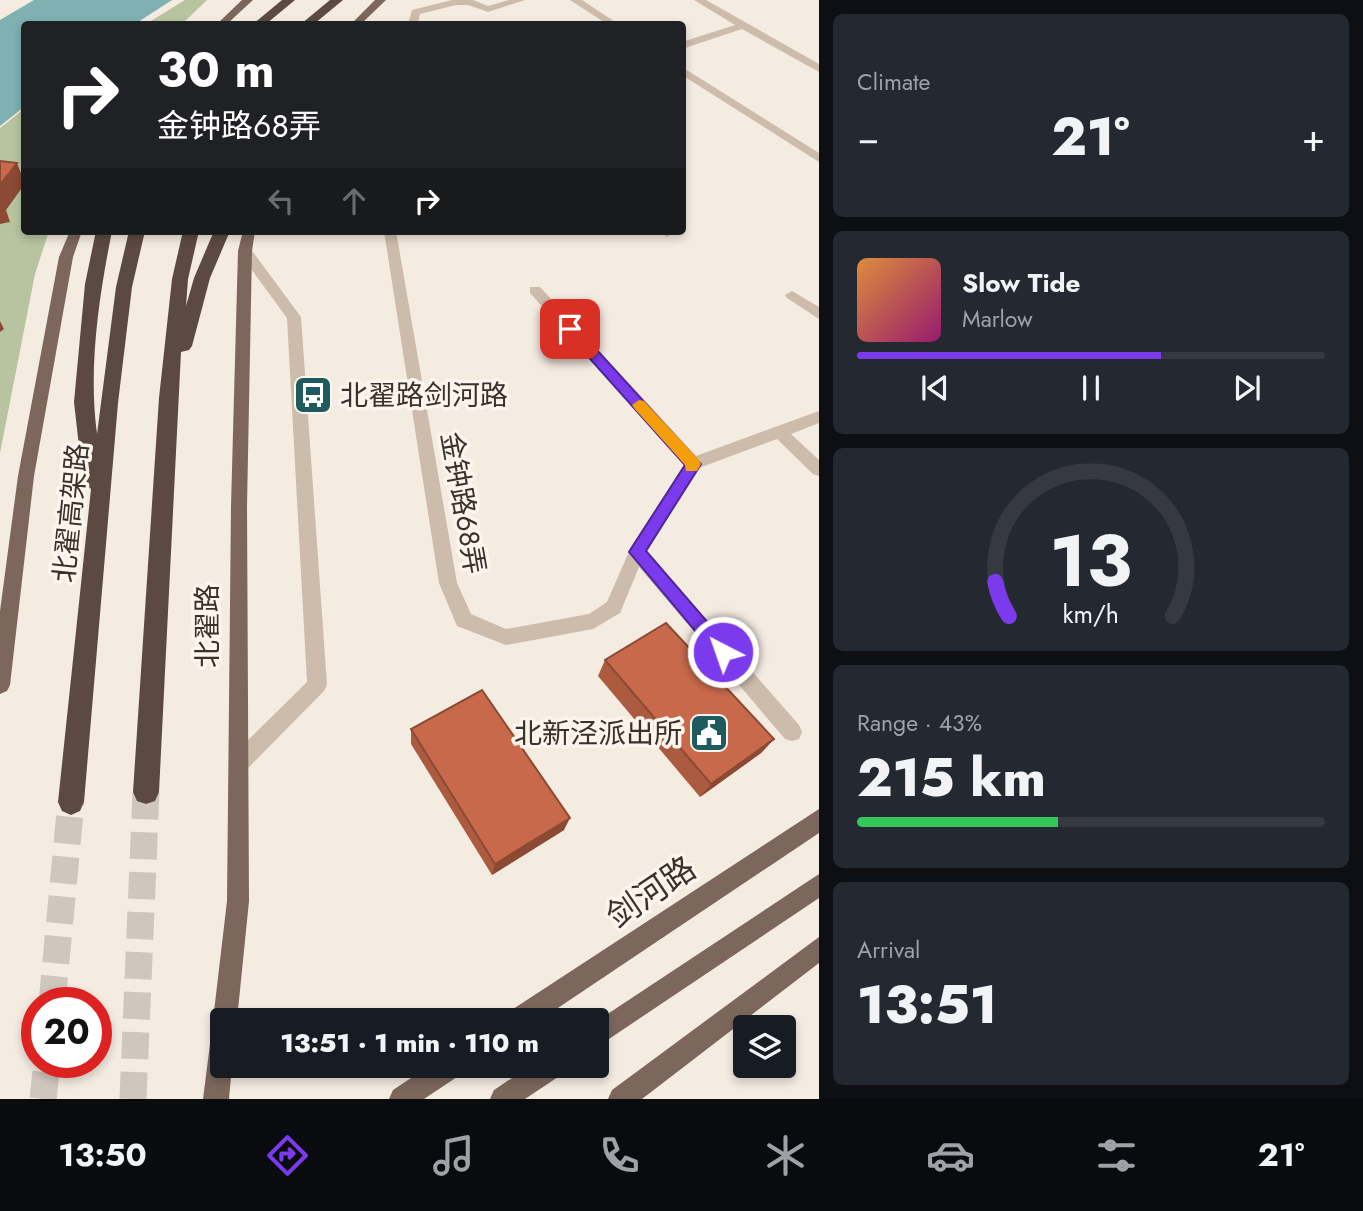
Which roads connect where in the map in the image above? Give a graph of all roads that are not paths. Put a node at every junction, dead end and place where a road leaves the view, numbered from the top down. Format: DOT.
graph roads {
  1 [pos="247,0"];
  2 [pos="289,0"];
  3 [pos="337,0"];
  4 [pos="381,0"];
  5 [pos="520,0"];
  6 [pos="575,0"];
  7 [pos="699,0"];
  8 [pos="225,21"];
  9 [pos="263,21"];
  10 [pos="311,21"];
  11 [pos="358,21"];
  12 [pos="414,21"];
  13 [pos="608,21"];
  14 [pos="741,26"];
  15 [pos="686,45"];
  16 [pos="819,69"];
  17 [pos="686,73"];
  18 [pos="819,158"];
  19 [pos="74,235"];
  20 [pos="103,235"];
  21 [pos="135,235"];
  22 [pos="190,235"];
  23 [pos="220,235"];
  24 [pos="248,235"];
  25 [pos="391,235"];
  26 [pos="245,251"];
  27 [pos="535,290"];
  28 [pos="792,295"];
  29 [pos="819,314"];
  30 [pos="168,398"];
  31 [pos="819,417"];
  32 [pos="778,431"];
  33 [pos="693,464"];
  34 [pos="819,470"];
  35 [pos="98,524"];
  36 [pos="637,552"];
  37 [pos="0,685"];
  38 [pos="792,732"];
  39 [pos="239,764"];
  40 [pos="146,792"];
  41 [pos="71,802"];
  42 [pos="819,820"];
  43 [pos="819,885"];
  44 [pos="819,948"];
  45 [pos="226,1008"];
  46 [pos="537,1008"];
  47 [pos="609,1027"];
  48 [pos="218,1078"];
  49 [pos="434,1078"];
  50 [pos="534,1078"];
  51 [pos="216,1099"];
  52 [pos="402,1099"];
  53 [pos="503,1099"];
  54 [pos="621,1099"];
  1 -- 8 [label="main road"];
  2 -- 9 [label="highway"];
  3 -- 10 [label="highway"];
  4 -- 11 [label="main road"];
  5 -- 12 [label="street"];
  6 -- 13 [label="street"];
  7 -- 14 [label="street"];
  14 -- 15 [label="street"];
  14 -- 16 [label="street"];
  17 -- 18 [label="street"];
  19 -- 37 [label="main road"];
  20 -- 35 [label="highway"];
  21 -- 35 [label="highway, 北翟高架路"];
  22 -- 30 [label="highway"];
  23 -- 30 [label="highway"];
  24 -- 26 [label="main road, 北翟路"];
  25 -- 36 [label="street, 金钟路68弄"];
  26 -- 39 [label="main road, 北翟路"];
  26 -- 39 [label="street"];
  27 -- 33 [label="street"];
  28 -- 29 [label="street"];
  30 -- 40 [label="highway"];
  31 -- 32 [label="street"];
  32 -- 33 [label="street"];
  32 -- 34 [label="street"];
  33 -- 36 [label="street, 金钟路68弄"];
  35 -- 41 [label="highway, 北翟高架路"];
  36 -- 38 [label="street"];
  39 -- 45 [label="main road, 北翟路"];
  42 -- 46 [label="main road, 剑河路"];
  43 -- 47 [label="main road"];
  44 -- 54 [label="main road"];
  48 -- 51 [label="main road"];
  49 -- 52 [label="main road"];
  50 -- 53 [label="main road"];
}
